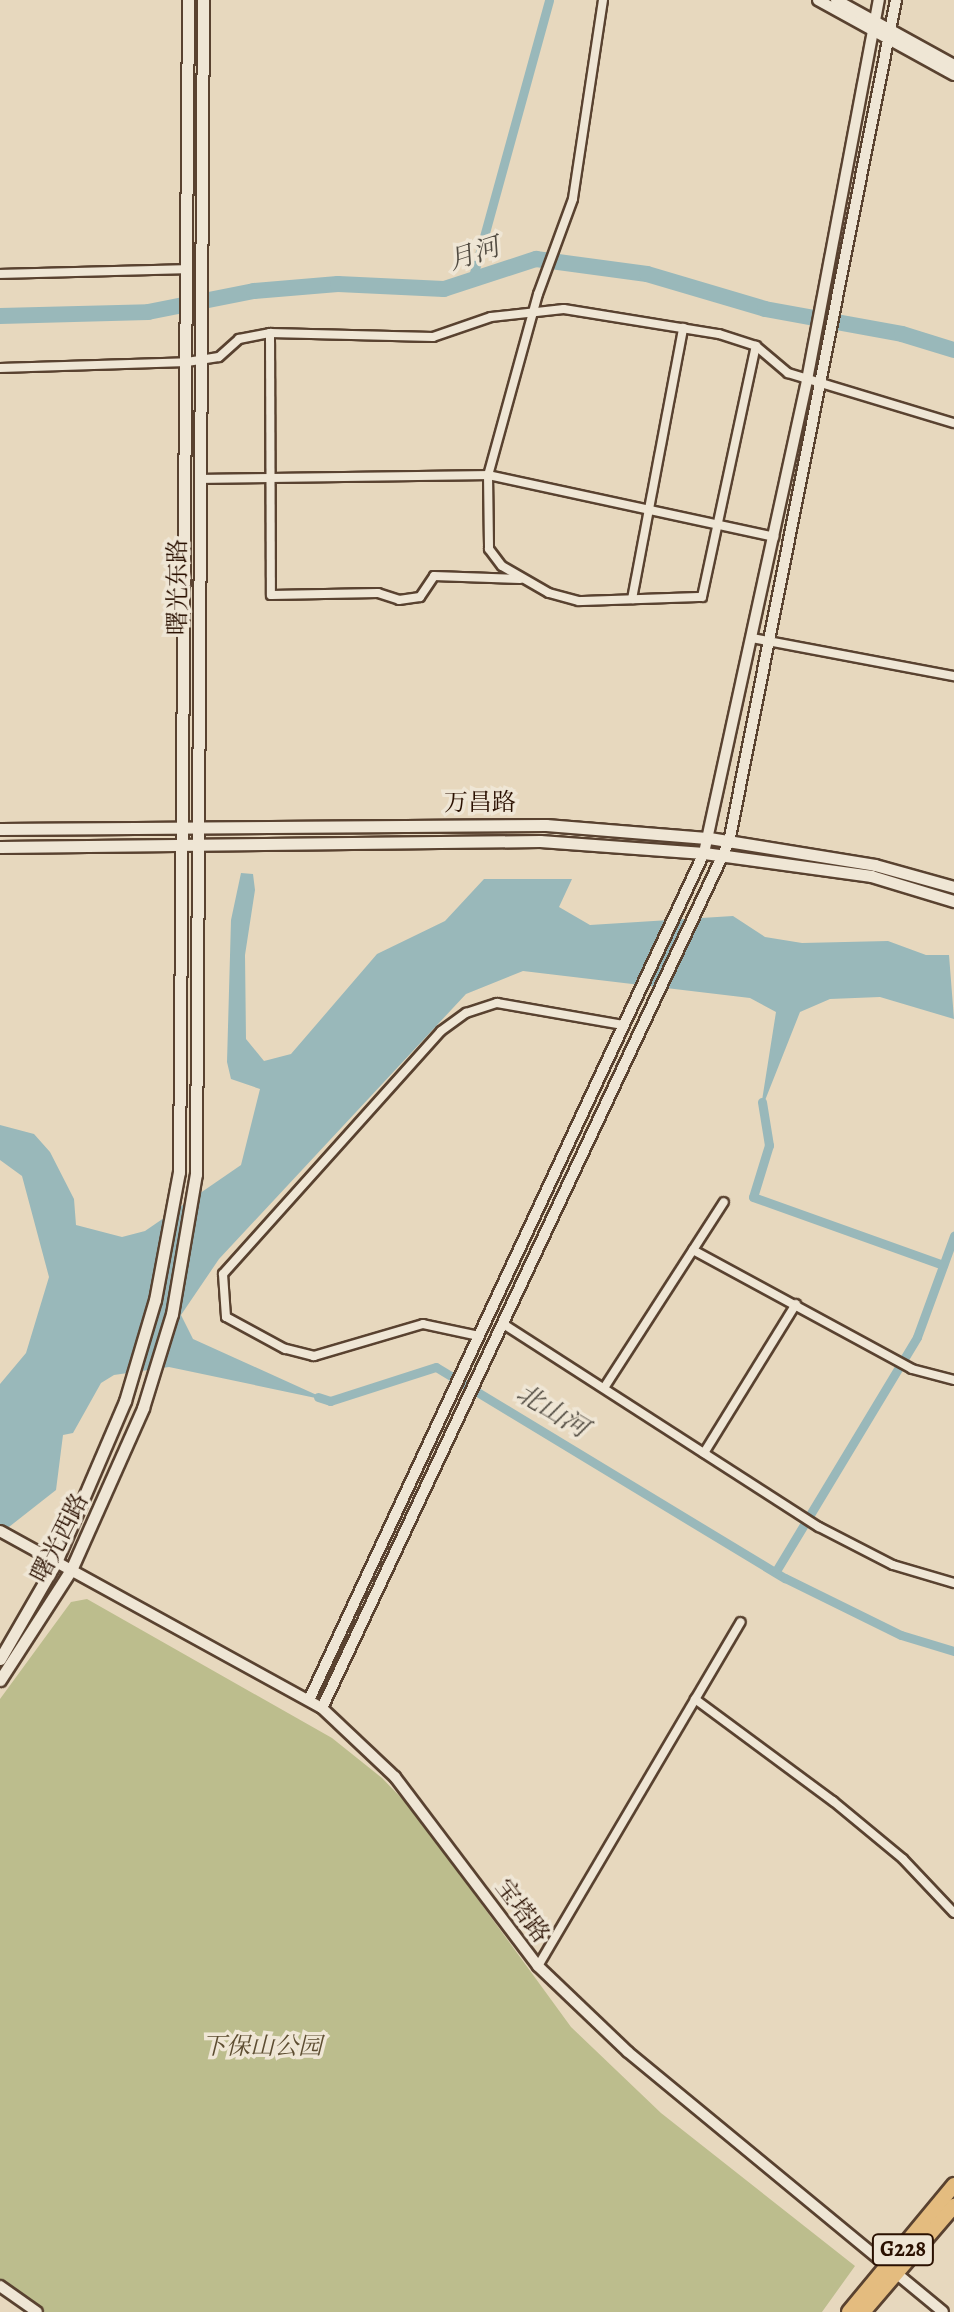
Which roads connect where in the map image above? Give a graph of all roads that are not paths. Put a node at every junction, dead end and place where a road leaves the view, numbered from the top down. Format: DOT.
graph roads {
  1 [pos="188,0"];
  2 [pos="203,0"];
  3 [pos="603,0"];
  4 [pos="818,0"];
  5 [pos="836,0"];
  6 [pos="879,0"];
  7 [pos="896,0"];
  8 [pos="874,26"];
  9 [pos="891,35"];
  10 [pos="954,65"];
  11 [pos="954,75"];
  12 [pos="188,269"];
  13 [pos="0,274"];
  14 [pos="533,311"];
  15 [pos="683,328"];
  16 [pos="270,333"];
  17 [pos="756,346"];
  18 [pos="202,360"];
  19 [pos="187,362"];
  20 [pos="0,368"];
  21 [pos="807,380"];
  22 [pos="824,386"];
  23 [pos="954,423"];
  24 [pos="488,475"];
  25 [pos="270,478"];
  26 [pos="200,479"];
  27 [pos="649,510"];
  28 [pos="717,525"];
  29 [pos="774,537"];
  30 [pos="522,579"];
  31 [pos="632,599"];
  32 [pos="752,638"];
  33 [pos="770,641"];
  34 [pos="954,676"];
  35 [pos="184,825"];
  36 [pos="200,825"];
  37 [pos="0,829"];
  38 [pos="709,838"];
  39 [pos="729,842"];
  40 [pos="184,845"];
  41 [pos="200,845"];
  42 [pos="0,847"];
  43 [pos="704,853"];
  44 [pos="723,857"];
  45 [pos="954,887"];
  46 [pos="954,901"];
  47 [pos="623,1025"];
  48 [pos="179,1172"];
  49 [pos="196,1174"];
  50 [pos="724,1202"];
  51 [pos="693,1250"];
  52 [pos="796,1304"];
  53 [pos="505,1325"];
  54 [pos="479,1336"];
  55 [pos="954,1380"];
  56 [pos="604,1388"];
  57 [pos="704,1453"];
  58 [pos="0,1531"];
  59 [pos="56,1562"];
  60 [pos="71,1570"];
  61 [pos="954,1583"];
  62 [pos="741,1622"];
  63 [pos="0,1659"];
  64 [pos="0,1680"];
  65 [pos="695,1699"];
  66 [pos="309,1700"];
  67 [pos="322,1708"];
  68 [pos="954,1913"];
  69 [pos="538,1966"];
  70 [pos="954,2185"];
  71 [pos="954,2206"];
  72 [pos="895,2269"];
  73 [pos="0,2286"];
  74 [pos="37,2312"];
  75 [pos="849,2312"];
  76 [pos="863,2312"];
  77 [pos="943,2312"];
  1 -- 12 [label="main road, 曙光东路"];
  2 -- 18 [label="main road, 曙光东路"];
  3 -- 14 [label="street"];
  4 -- 8 [label="street"];
  5 -- 8 [label="street"];
  6 -- 8 [label="street"];
  7 -- 9 [label="street"];
  8 -- 9 [label="street"];
  8 -- 21 [label="street"];
  9 -- 10 [label="street"];
  9 -- 11 [label="street"];
  9 -- 22 [label="street"];
  12 -- 13 [label="street"];
  12 -- 19 [label="main road, 曙光东路"];
  14 -- 15 [label="street"];
  14 -- 16 [label="street"];
  14 -- 24 [label="street"];
  15 -- 17 [label="street"];
  15 -- 27 [label="street"];
  16 -- 18 [label="street"];
  16 -- 25 [label="street"];
  17 -- 21 [label="street"];
  17 -- 28 [label="street"];
  18 -- 19 [label="street"];
  18 -- 26 [label="main road, 曙光东路"];
  19 -- 20 [label="street"];
  19 -- 35 [label="main road, 曙光东路"];
  21 -- 22 [label="street"];
  21 -- 29 [label="street"];
  22 -- 23 [label="street"];
  22 -- 33 [label="street"];
  24 -- 25 [label="street"];
  24 -- 27 [label="street"];
  24 -- 30 [label="street"];
  25 -- 26 [label="street"];
  25 -- 30 [label="street"];
  26 -- 36 [label="main road, 曙光东路"];
  27 -- 28 [label="street"];
  27 -- 31 [label="street"];
  28 -- 29 [label="street"];
  28 -- 31 [label="street"];
  29 -- 32 [label="street"];
  30 -- 31 [label="street"];
  32 -- 33 [label="street"];
  32 -- 38 [label="street"];
  33 -- 34 [label="street"];
  33 -- 39 [label="street"];
  35 -- 36 [label="main road, 万昌路"];
  35 -- 37 [label="main road, 万昌路"];
  35 -- 40 [label="main road, 曙光东路"];
  36 -- 38 [label="main road, 万昌路"];
  36 -- 41 [label="main road, 曙光东路"];
  38 -- 39 [label="main road, 万昌路"];
  38 -- 43 [label="street"];
  39 -- 44 [label="street"];
  39 -- 45 [label="main road, 万昌路"];
  40 -- 41 [label="main road, 万昌路"];
  40 -- 42 [label="main road, 万昌路"];
  40 -- 48 [label="main road, 曙光东路"];
  41 -- 43 [label="main road, 万昌路"];
  41 -- 49 [label="main road, 曙光东路"];
  43 -- 44 [label="main road, 万昌路"];
  43 -- 47 [label="street"];
  44 -- 46 [label="main road, 万昌路"];
  44 -- 53 [label="street"];
  47 -- 54 [label="street"];
  47 -- 54 [label="street"];
  48 -- 59 [label="main road, 曙光西路"];
  49 -- 60 [label="main road, 曙光西路"];
  50 -- 51 [label="street"];
  51 -- 52 [label="street"];
  51 -- 56 [label="street"];
  52 -- 55 [label="street"];
  52 -- 57 [label="street"];
  53 -- 56 [label="street"];
  53 -- 67 [label="street"];
  54 -- 66 [label="street"];
  56 -- 57 [label="street"];
  57 -- 61 [label="street"];
  58 -- 59 [label="street, 宝塔路"];
  59 -- 60 [label="street, 宝塔路"];
  59 -- 63 [label="main road, 曙光西路"];
  60 -- 64 [label="main road, 曙光西路"];
  60 -- 66 [label="street, 宝塔路"];
  62 -- 65 [label="street"];
  65 -- 68 [label="street"];
  65 -- 69 [label="street"];
  66 -- 67 [label="street, 宝塔路"];
  67 -- 69 [label="street, 宝塔路"];
  69 -- 72 [label="street, 宝塔路"];
  70 -- 72 [label="highway, G228"];
  71 -- 72 [label="highway, G228"];
  72 -- 75 [label="highway, G228"];
  72 -- 76 [label="highway, G228"];
  72 -- 77 [label="street, 宝塔路"];
  73 -- 74 [label="street"];
}
